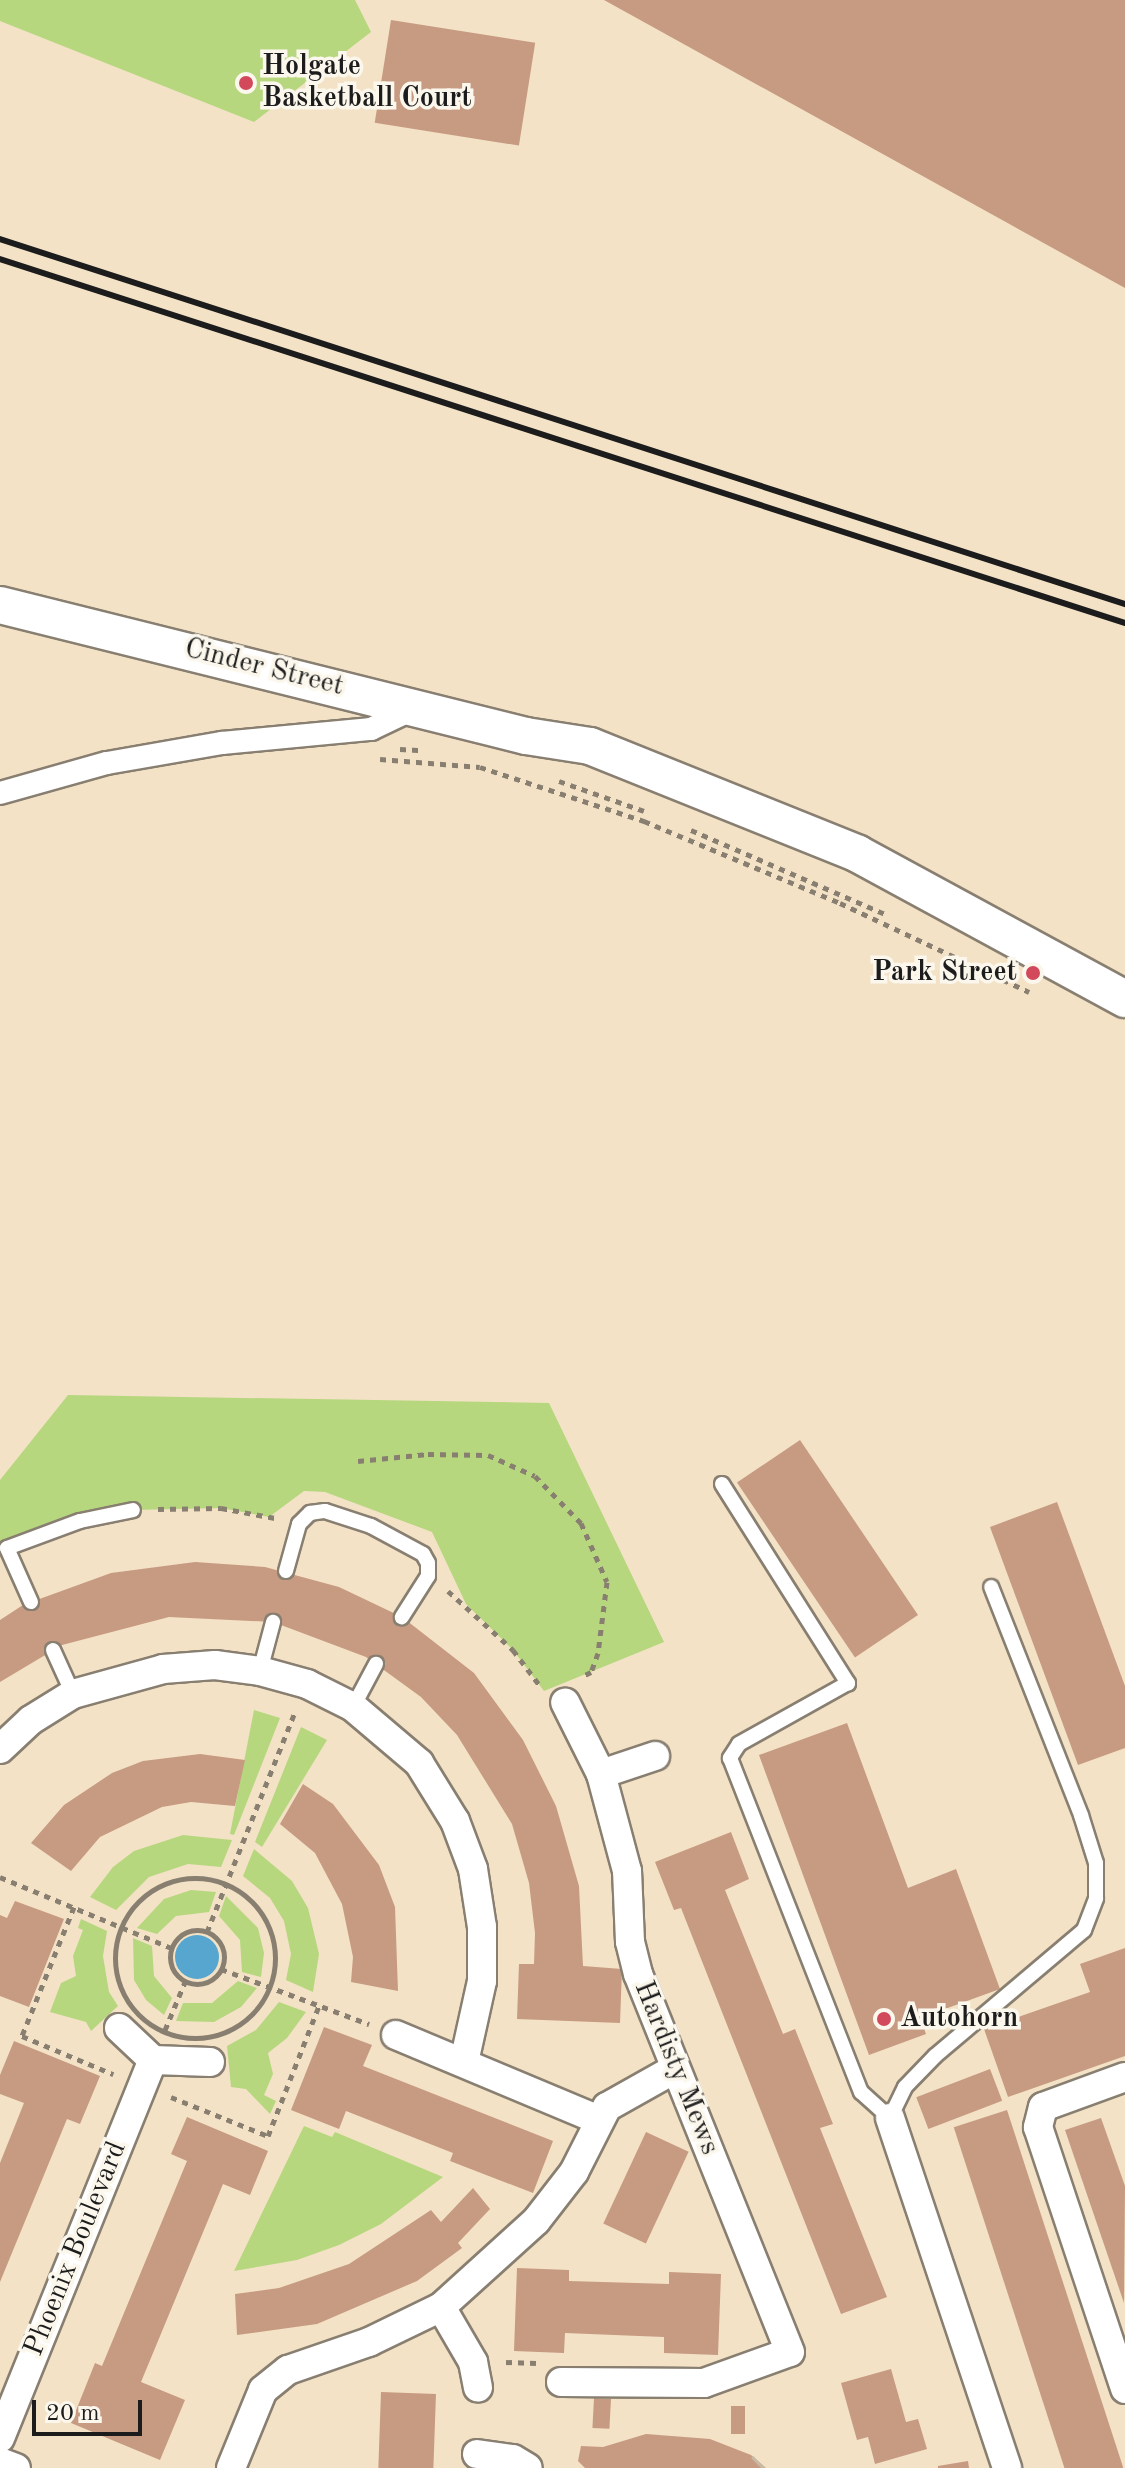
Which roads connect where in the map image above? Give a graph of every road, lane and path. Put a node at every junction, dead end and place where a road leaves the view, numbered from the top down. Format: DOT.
graph roads {
  1 [pos="0,605"];
  2 [pos="418,707"];
  3 [pos="394,749"];
  4 [pos="435,750"];
  5 [pos="363,758"];
  6 [pos="549,777"];
  7 [pos="0,793"];
  8 [pos="658,816"];
  9 [pos="686,828"];
  10 [pos="917,910"];
  11 [pos="1032,994"];
  12 [pos="1125,999"];
  13 [pos="358,1461"];
  14 [pos="722,1484"];
  15 [pos="133,1510"];
  16 [pos="299,1524"];
  17 [pos="286,1571"];
  18 [pos="428,1576"];
  19 [pos="991,1587"];
  20 [pos="31,1602"];
  21 [pos="402,1617"];
  22 [pos="273,1622"];
  23 [pos="53,1650"];
  24 [pos="376,1664"];
  25 [pos="260,1671"];
  26 [pos="307,1684"];
  27 [pos="73,1694"];
  28 [pos="561,1695"];
  29 [pos="353,1707"];
  30 [pos="0,1749"];
  31 [pos="655,1756"];
  32 [pos="601,1774"];
  33 [pos="0,1877"];
  34 [pos="226,1884"];
  35 [pos="122,1926"];
  36 [pos="207,1932"];
  37 [pos="171,1948"];
  38 [pos="221,1969"];
  39 [pos="185,1982"];
  40 [pos="271,1987"];
  41 [pos="119,2028"];
  42 [pos="164,2032"];
  43 [pos="396,2035"];
  44 [pos="153,2060"];
  45 [pos="210,2062"];
  46 [pos="464,2062"];
  47 [pos="673,2070"];
  48 [pos="1125,2077"];
  49 [pos="890,2118"];
  50 [pos="599,2120"];
  51 [pos="441,2307"];
  52 [pos="475,2375"];
  53 [pos="561,2382"];
  54 [pos="1125,2389"];
  55 [pos="0,2438"];
  56 [pos="477,2454"];
  57 [pos="0,2462"];
  58 [pos="16,2468"];
  59 [pos="231,2468"];
  60 [pos="528,2468"];
  61 [pos="1007,2468"];
  1 -- 2 [label="street, Cinder Street"];
  2 -- 7 [label="street"];
  2 -- 10 [label="street, Cinder Street"];
  3 -- 4 [label="path"];
  5 -- 11 [label="path"];
  6 -- 8 [label="path"];
  9 -- 10 [label="path"];
  10 -- 12 [label="street"];
  13 -- 28 [label="path"];
  14 -- 49 [label="lane"];
  15 -- 16 [label="path"];
  15 -- 20 [label="lane"];
  16 -- 17 [label="lane"];
  16 -- 18 [label="lane"];
  18 -- 21 [label="lane"];
  18 -- 28 [label="path"];
  19 -- 49 [label="lane"];
  22 -- 25 [label="lane"];
  23 -- 27 [label="lane"];
  24 -- 29 [label="lane"];
  25 -- 26 [label="street"];
  25 -- 27 [label="street"];
  26 -- 29 [label="street"];
  26 -- 34 [label="path"];
  27 -- 30 [label="street"];
  28 -- 32 [label="street, Hardisty Mews"];
  29 -- 46 [label="street"];
  31 -- 32 [label="street"];
  32 -- 47 [label="street, Hardisty Mews"];
  33 -- 35 [label="path"];
  34 -- 35 [label="path"];
  34 -- 36 [label="path"];
  34 -- 40 [label="path"];
  35 -- 37 [label="path"];
  35 -- 42 [label="path"];
  36 -- 37 [label="path"];
  36 -- 38 [label="path"];
  37 -- 39 [label="path"];
  38 -- 39 [label="path"];
  38 -- 40 [label="path"];
  39 -- 42 [label="path"];
  40 -- 42 [label="path"];
  40 -- 43 [label="path"];
  41 -- 44 [label="street"];
  43 -- 46 [label="street"];
  44 -- 45 [label="street"];
  44 -- 55 [label="street, Phoenix Boulevard"];
  46 -- 50 [label="street"];
  47 -- 50 [label="street"];
  47 -- 53 [label="street, Hardisty Mews"];
  48 -- 54 [label="street"];
  49 -- 61 [label="street"];
  50 -- 51 [label="street"];
  51 -- 52 [label="street"];
  51 -- 59 [label="street"];
  52 -- 53 [label="path"];
  56 -- 60 [label="street"];
  57 -- 58 [label="street"];
}
